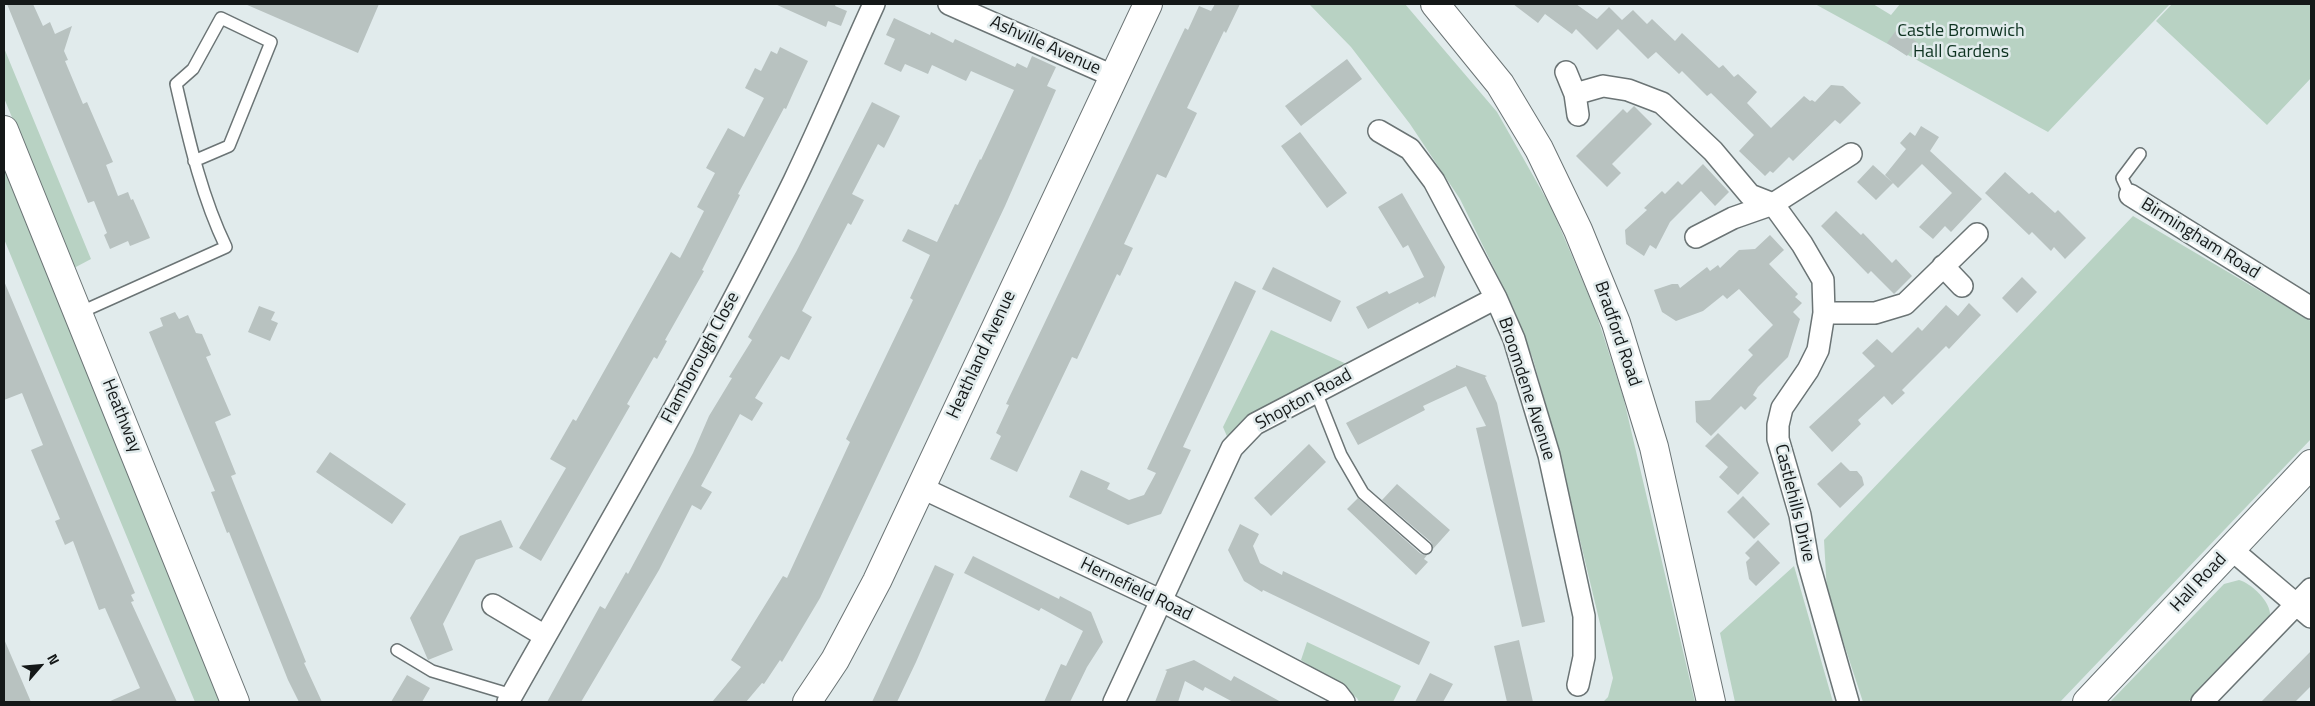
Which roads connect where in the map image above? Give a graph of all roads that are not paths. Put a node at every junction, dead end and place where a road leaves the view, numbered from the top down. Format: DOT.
graph roads {
  1 [pos="874,4"];
  2 [pos="949,4"];
  3 [pos="1148,4"];
  4 [pos="1435,4"];
  5 [pos="1566,72"];
  6 [pos="1113,76"];
  7 [pos="1575,94"];
  8 [pos="1578,115"];
  9 [pos="4,130"];
  10 [pos="1379,131"];
  11 [pos="1851,154"];
  12 [pos="2140,154"];
  13 [pos="194,161"];
  14 [pos="2130,195"];
  15 [pos="1773,204"];
  16 [pos="1977,234"];
  17 [pos="1696,237"];
  18 [pos="1944,266"];
  19 [pos="1962,286"];
  20 [pos="1496,298"];
  21 [pos="2311,308"];
  22 [pos="80,313"];
  23 [pos="1824,313"];
  24 [pos="1316,392"];
  25 [pos="2311,464"];
  26 [pos="920,487"];
  27 [pos="1426,548"];
  28 [pos="2231,549"];
  29 [pos="2311,589"];
  30 [pos="1160,600"];
  31 [pos="493,605"];
  32 [pos="2304,611"];
  33 [pos="545,636"];
  34 [pos="397,650"];
  35 [pos="1578,685"];
  36 [pos="510,699"];
  37 [pos="235,702"];
  38 [pos="807,702"];
  39 [pos="1114,702"];
  40 [pos="1344,702"];
  41 [pos="1711,702"];
  42 [pos="1848,702"];
  43 [pos="2087,702"];
  44 [pos="2202,702"];
  1 -- 33 [label="street, Flamborough Close"];
  2 -- 6 [label="street, Ashville Avenue"];
  3 -- 6 [label="street, Heathland Avenue"];
  4 -- 41 [label="street, Bradford Road"];
  5 -- 7 [label="street"];
  6 -- 26 [label="street, Heathland Avenue"];
  7 -- 8 [label="street"];
  7 -- 15 [label="street"];
  9 -- 22 [label="street, Heathway"];
  10 -- 20 [label="street, Broomdene Avenue"];
  11 -- 15 [label="street"];
  12 -- 14 [label="lane, Birmingham Road"];
  13 -- 13 [label="lane"];
  13 -- 22 [label="lane"];
  14 -- 21 [label="street, Birmingham Road"];
  15 -- 17 [label="street"];
  15 -- 23 [label="street, Castlehills Drive"];
  16 -- 18 [label="street"];
  18 -- 19 [label="street"];
  18 -- 23 [label="street"];
  20 -- 24 [label="street, Shopton Road"];
  20 -- 35 [label="street, Broomdene Avenue"];
  22 -- 37 [label="street, Heathway"];
  23 -- 42 [label="street, Castlehills Drive"];
  24 -- 27 [label="lane"];
  24 -- 30 [label="street, Shopton Road"];
  25 -- 28 [label="street, Hall Road"];
  26 -- 30 [label="street, Hernefield Road"];
  26 -- 38 [label="street, Heathland Avenue"];
  28 -- 32 [label="street"];
  28 -- 43 [label="street, Hall Road"];
  29 -- 32 [label="street"];
  30 -- 39 [label="street, Shopton Road"];
  30 -- 40 [label="street, Hernefield Road"];
  31 -- 33 [label="street"];
  32 -- 44 [label="street"];
  33 -- 36 [label="street, Flamborough Close"];
  34 -- 36 [label="lane"];
}
